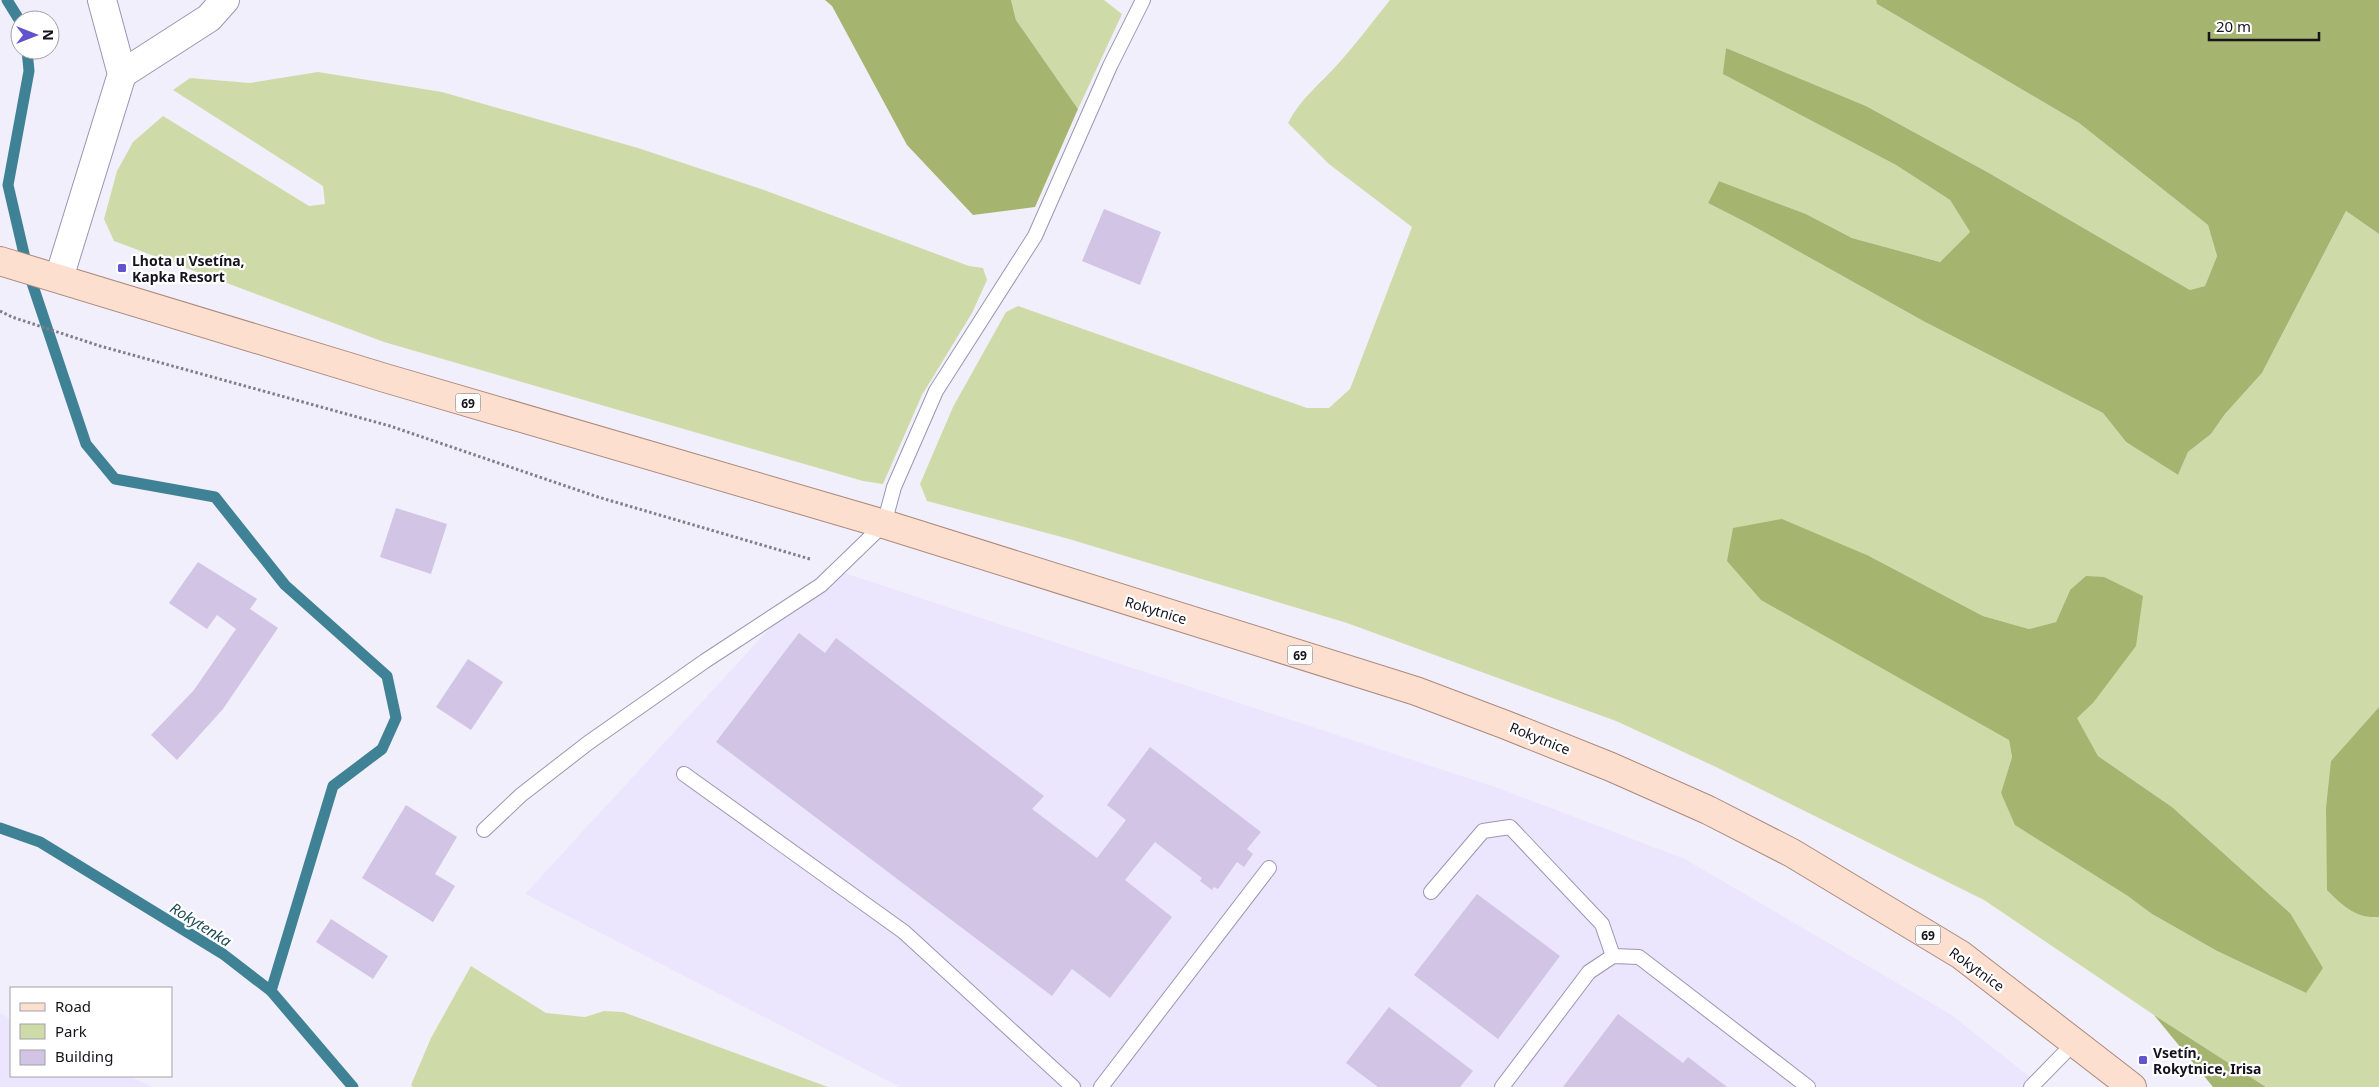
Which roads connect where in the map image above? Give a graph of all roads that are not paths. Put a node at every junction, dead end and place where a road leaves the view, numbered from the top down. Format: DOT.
graph roads {
  1 [pos="102,0"];
  2 [pos="225,0"];
  3 [pos="1143,0"];
  4 [pos="122,74"];
  5 [pos="1,261"];
  6 [pos="56,277"];
  7 [pos="884,524"];
  8 [pos="684,774"];
  9 [pos="484,830"];
  10 [pos="1269,868"];
  11 [pos="1432,892"];
  12 [pos="1613,956"];
  13 [pos="2074,1043"];
  14 [pos="1073,1087"];
  15 [pos="1101,1087"];
  16 [pos="1502,1087"];
  17 [pos="1808,1087"];
  18 [pos="2031,1087"];
  19 [pos="2132,1087"];
  1 -- 4 [label="street"];
  2 -- 4 [label="street"];
  3 -- 7 [label="lane"];
  4 -- 6 [label="street"];
  5 -- 6 [label="main road, 69"];
  6 -- 7 [label="main road, 69"];
  7 -- 9 [label="lane"];
  7 -- 13 [label="main road, Rokytnice / 69"];
  8 -- 14 [label="lane"];
  10 -- 15 [label="lane"];
  11 -- 12 [label="lane"];
  12 -- 16 [label="lane"];
  12 -- 17 [label="lane"];
  13 -- 18 [label="lane"];
  13 -- 19 [label="main road, Rokytnice / 69"];
}
